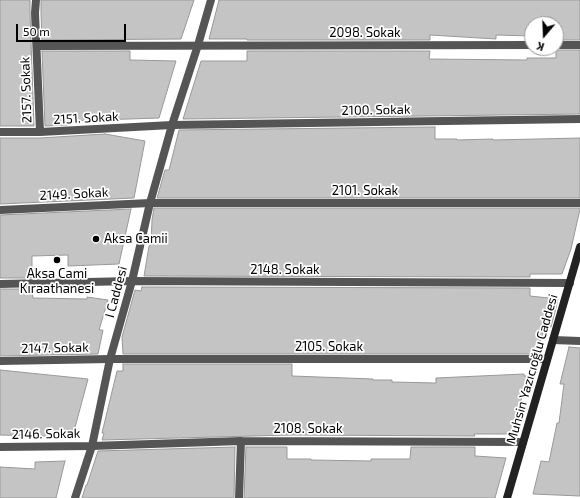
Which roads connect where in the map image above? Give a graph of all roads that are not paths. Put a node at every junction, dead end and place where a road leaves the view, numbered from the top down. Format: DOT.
graph roads {
  1 [pos="36,0"];
  2 [pos="211,0"];
  3 [pos="524,45"];
  4 [pos="564,45"];
  5 [pos="580,45"];
  6 [pos="37,46"];
  7 [pos="198,46"];
  8 [pos="580,120"];
  9 [pos="172,125"];
  10 [pos="0,132"];
  11 [pos="40,132"];
  12 [pos="150,203"];
  13 [pos="580,203"];
  14 [pos="0,210"];
  15 [pos="580,247"];
  16 [pos="132,281"];
  17 [pos="570,283"];
  18 [pos="0,284"];
  19 [pos="553,340"];
  20 [pos="580,341"];
  21 [pos="547,359"];
  22 [pos="110,360"];
  23 [pos="0,361"];
  24 [pos="241,441"];
  25 [pos="523,442"];
  26 [pos="92,446"];
  27 [pos="0,447"];
  28 [pos="74,498"];
  29 [pos="239,498"];
  30 [pos="506,498"];
  1 -- 6 [label="street, 2157. Sokak"];
  2 -- 7 [label="street, I Caddesi"];
  3 -- 7 [label="street, 2098. Sokak"];
  4 -- 5 [label="street"];
  6 -- 7 [label="street, 2098. Sokak"];
  6 -- 11 [label="street, 2157. Sokak"];
  7 -- 9 [label="street, I Caddesi"];
  8 -- 9 [label="street, 2100. Sokak"];
  9 -- 11 [label="street, 2151. Sokak"];
  9 -- 12 [label="street, I Caddesi"];
  10 -- 11 [label="street, 2151. Sokak"];
  12 -- 13 [label="street, 2101. Sokak"];
  12 -- 14 [label="street, 2149. Sokak"];
  12 -- 16 [label="street, I Caddesi"];
  15 -- 17 [label="main road, Muhsin Yazıcıoğlu Caddesi"];
  16 -- 17 [label="street, 2148. Sokak"];
  16 -- 18 [label="street, 2148. Sokak"];
  16 -- 22 [label="street, I Caddesi"];
  17 -- 19 [label="main road, Muhsin Yazıcıoğlu Caddesi"];
  19 -- 20 [label="street"];
  19 -- 21 [label="main road, Muhsin Yazıcıoğlu Caddesi"];
  21 -- 22 [label="street, 2105. Sokak"];
  21 -- 25 [label="main road, Muhsin Yazıcıoğlu Caddesi"];
  22 -- 23 [label="street, 2147. Sokak"];
  22 -- 26 [label="street, I Caddesi"];
  24 -- 25 [label="street, 2108. Sokak"];
  24 -- 26 [label="street, 2108. Sokak"];
  24 -- 29 [label="street"];
  25 -- 30 [label="main road, Muhsin Yazıcıoğlu Caddesi"];
  26 -- 27 [label="street, 2146. Sokak"];
  26 -- 28 [label="street, I Caddesi"];
}
